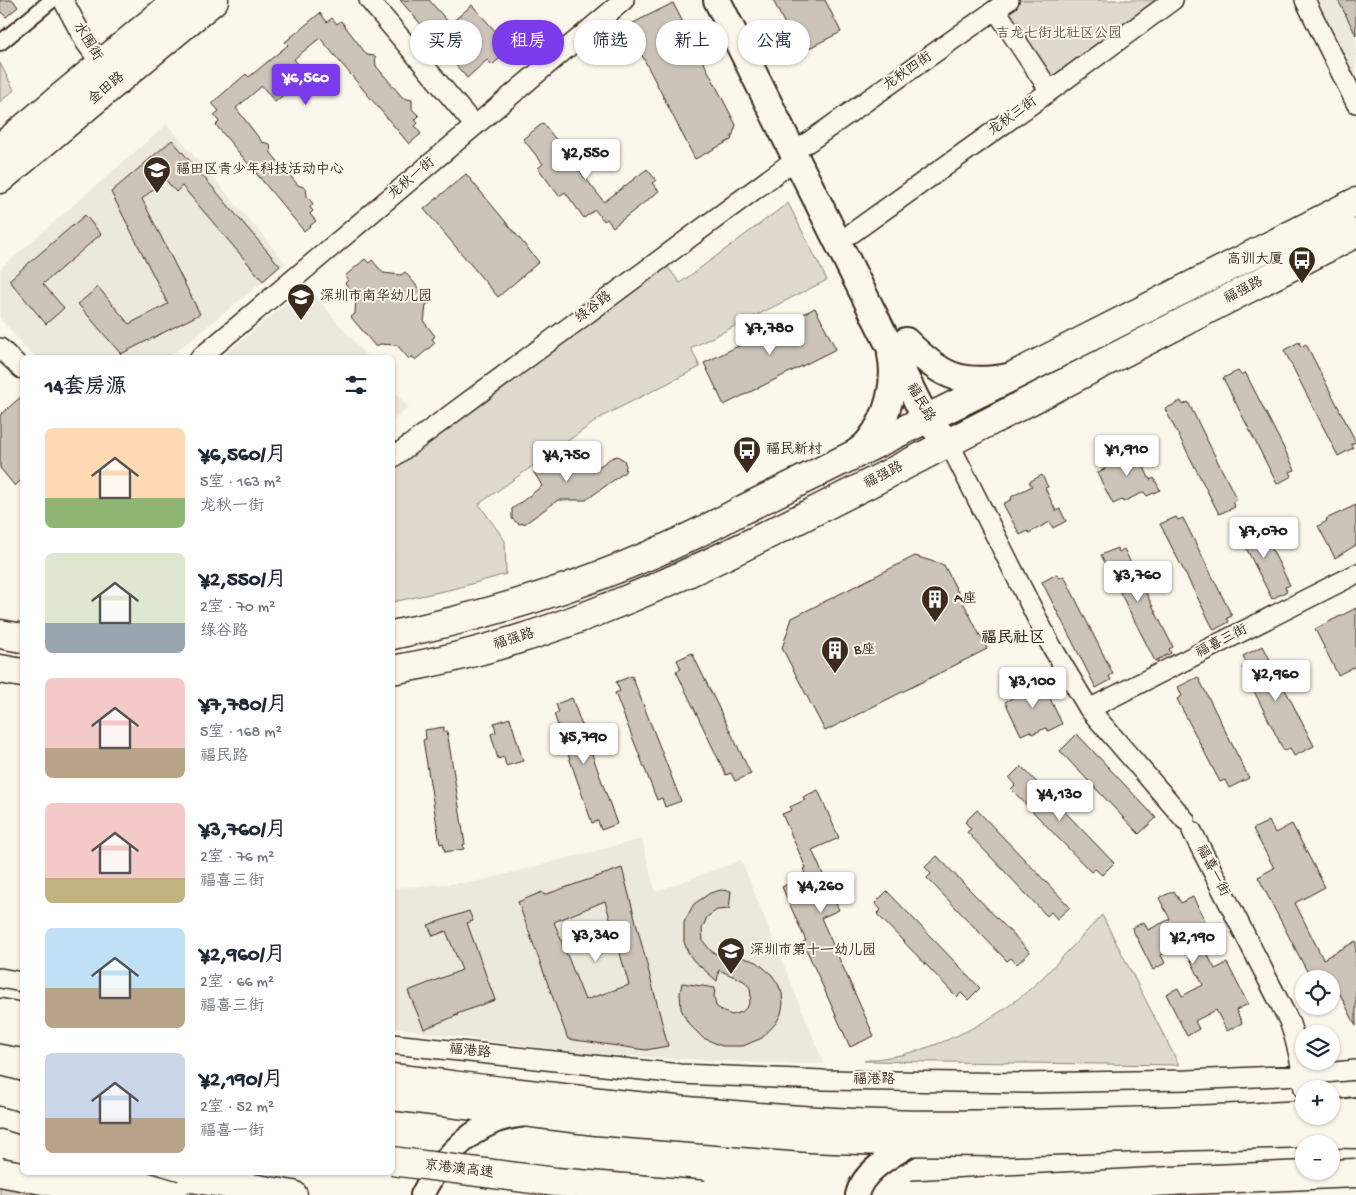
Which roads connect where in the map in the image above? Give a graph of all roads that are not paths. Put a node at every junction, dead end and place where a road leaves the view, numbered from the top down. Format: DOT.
graph roads {
  1 [pos="52,0"];
  2 [pos="63,0"];
  3 [pos="178,0"];
  4 [pos="214,0"];
  5 [pos="369,0"];
  6 [pos="624,0"];
  7 [pos="717,0"];
  8 [pos="736,0"];
  9 [pos="1173,0"];
  10 [pos="1306,0"];
  11 [pos="993,6"];
  12 [pos="0,43"];
  13 [pos="108,73"];
  14 [pos="1050,91"];
  15 [pos="1356,103"];
  16 [pos="474,126"];
  17 [pos="0,148"];
  18 [pos="801,151"];
  19 [pos="0,178"];
  20 [pos="1356,202"];
  21 [pos="852,233"];
  22 [pos="1356,233"];
  23 [pos="897,342"];
  24 [pos="0,348"];
  25 [pos="204,355"];
  26 [pos="20,366"];
  27 [pos="1011,377"];
  28 [pos="934,415"];
  29 [pos="949,443"];
  30 [pos="854,454"];
  31 [pos="395,456"];
  32 [pos="1356,574"];
  33 [pos="0,634"];
  34 [pos="395,634"];
  35 [pos="20,638"];
  36 [pos="0,669"];
  37 [pos="395,669"];
  38 [pos="20,673"];
  39 [pos="1089,709"];
  40 [pos="0,978"];
  41 [pos="16,1007"];
  42 [pos="395,1044"];
  43 [pos="1356,1070"];
  44 [pos="395,1078"];
  45 [pos="1303,1080"];
  46 [pos="1312,1080"];
  47 [pos="1295,1082"];
  48 [pos="0,1091"];
  49 [pos="20,1096"];
  50 [pos="395,1096"];
  51 [pos="1356,1109"];
  52 [pos="1340,1111"];
  53 [pos="530,1114"];
  54 [pos="1295,1115"];
  55 [pos="1356,1134"];
  56 [pos="917,1141"];
  57 [pos="0,1144"];
  58 [pos="20,1149"];
  59 [pos="395,1161"];
  60 [pos="0,1172"];
  61 [pos="1356,1173"];
  62 [pos="107,1175"];
  63 [pos="174,1175"];
  64 [pos="123,1195"];
  65 [pos="174,1195"];
  66 [pos="293,1195"];
  67 [pos="422,1195"];
  68 [pos="704,1195"];
  69 [pos="857,1195"];
  70 [pos="912,1195"];
  1 -- 12 [label="street"];
  2 -- 13 [label="street, 水围街"];
  3 -- 13 [label="main road, 金田路"];
  4 -- 13 [label="main road, 金田路"];
  5 -- 16 [label="street"];
  6 -- 16 [label="street, 龙秋一街"];
  7 -- 18 [label="main road, 福民路"];
  8 -- 18 [label="main road, 福民路"];
  9 -- 14 [label="street, 龙秋三街"];
  10 -- 15 [label="street"];
  11 -- 14 [label="street"];
  11 -- 18 [label="street, 龙秋四街"];
  13 -- 17 [label="main road, 金田路"];
  13 -- 19 [label="main road, 金田路"];
  14 -- 21 [label="street, 龙秋三街"];
  16 -- 25 [label="street, 龙秋一街"];
  18 -- 21 [label="main road, 福民路"];
  18 -- 23 [label="main road, 福民路"];
  18 -- 31 [label="street, 绿谷路"];
  20 -- 27 [label="main road, 福强路"];
  21 -- 23 [label="main road, 福民路"];
  22 -- 29 [label="main road, 福强路"];
  23 -- 27 [label="main road"];
  23 -- 28 [label="main road, 福民路"];
  23 -- 30 [label="main road"];
  24 -- 26 [label="street"];
  27 -- 28 [label="main road, 福强路"];
  28 -- 29 [label="main road, 福民路"];
  28 -- 30 [label="main road, 福强路"];
  29 -- 37 [label="main road, 福强路"];
  29 -- 39 [label="street, 福喜一街"];
  30 -- 34 [label="main road, 福强路"];
  32 -- 39 [label="street, 福喜三街"];
  33 -- 35 [label="main road"];
  36 -- 38 [label="main road"];
  39 -- 45 [label="street, 福喜一街"];
  40 -- 41 [label="street"];
  42 -- 47 [label="street, 福港路"];
  43 -- 46 [label="street, 福港路"];
  44 -- 54 [label="main road"];
  48 -- 49 [label="main road"];
  50 -- 53 [label="main road"];
  51 -- 52 [label="street"];
  53 -- 56 [label="main road"];
  53 -- 67 [label="street"];
  55 -- 56 [label="main road"];
  56 -- 69 [label="street"];
  57 -- 58 [label="main road"];
  59 -- 68 [label="main road, 京港澳高速, bridge"];
  60 -- 64 [label="main road, bridge"];
  61 -- 70 [label="main road, bridge"];
  62 -- 65 [label="main road, bridge"];
  63 -- 66 [label="main road"];
}
